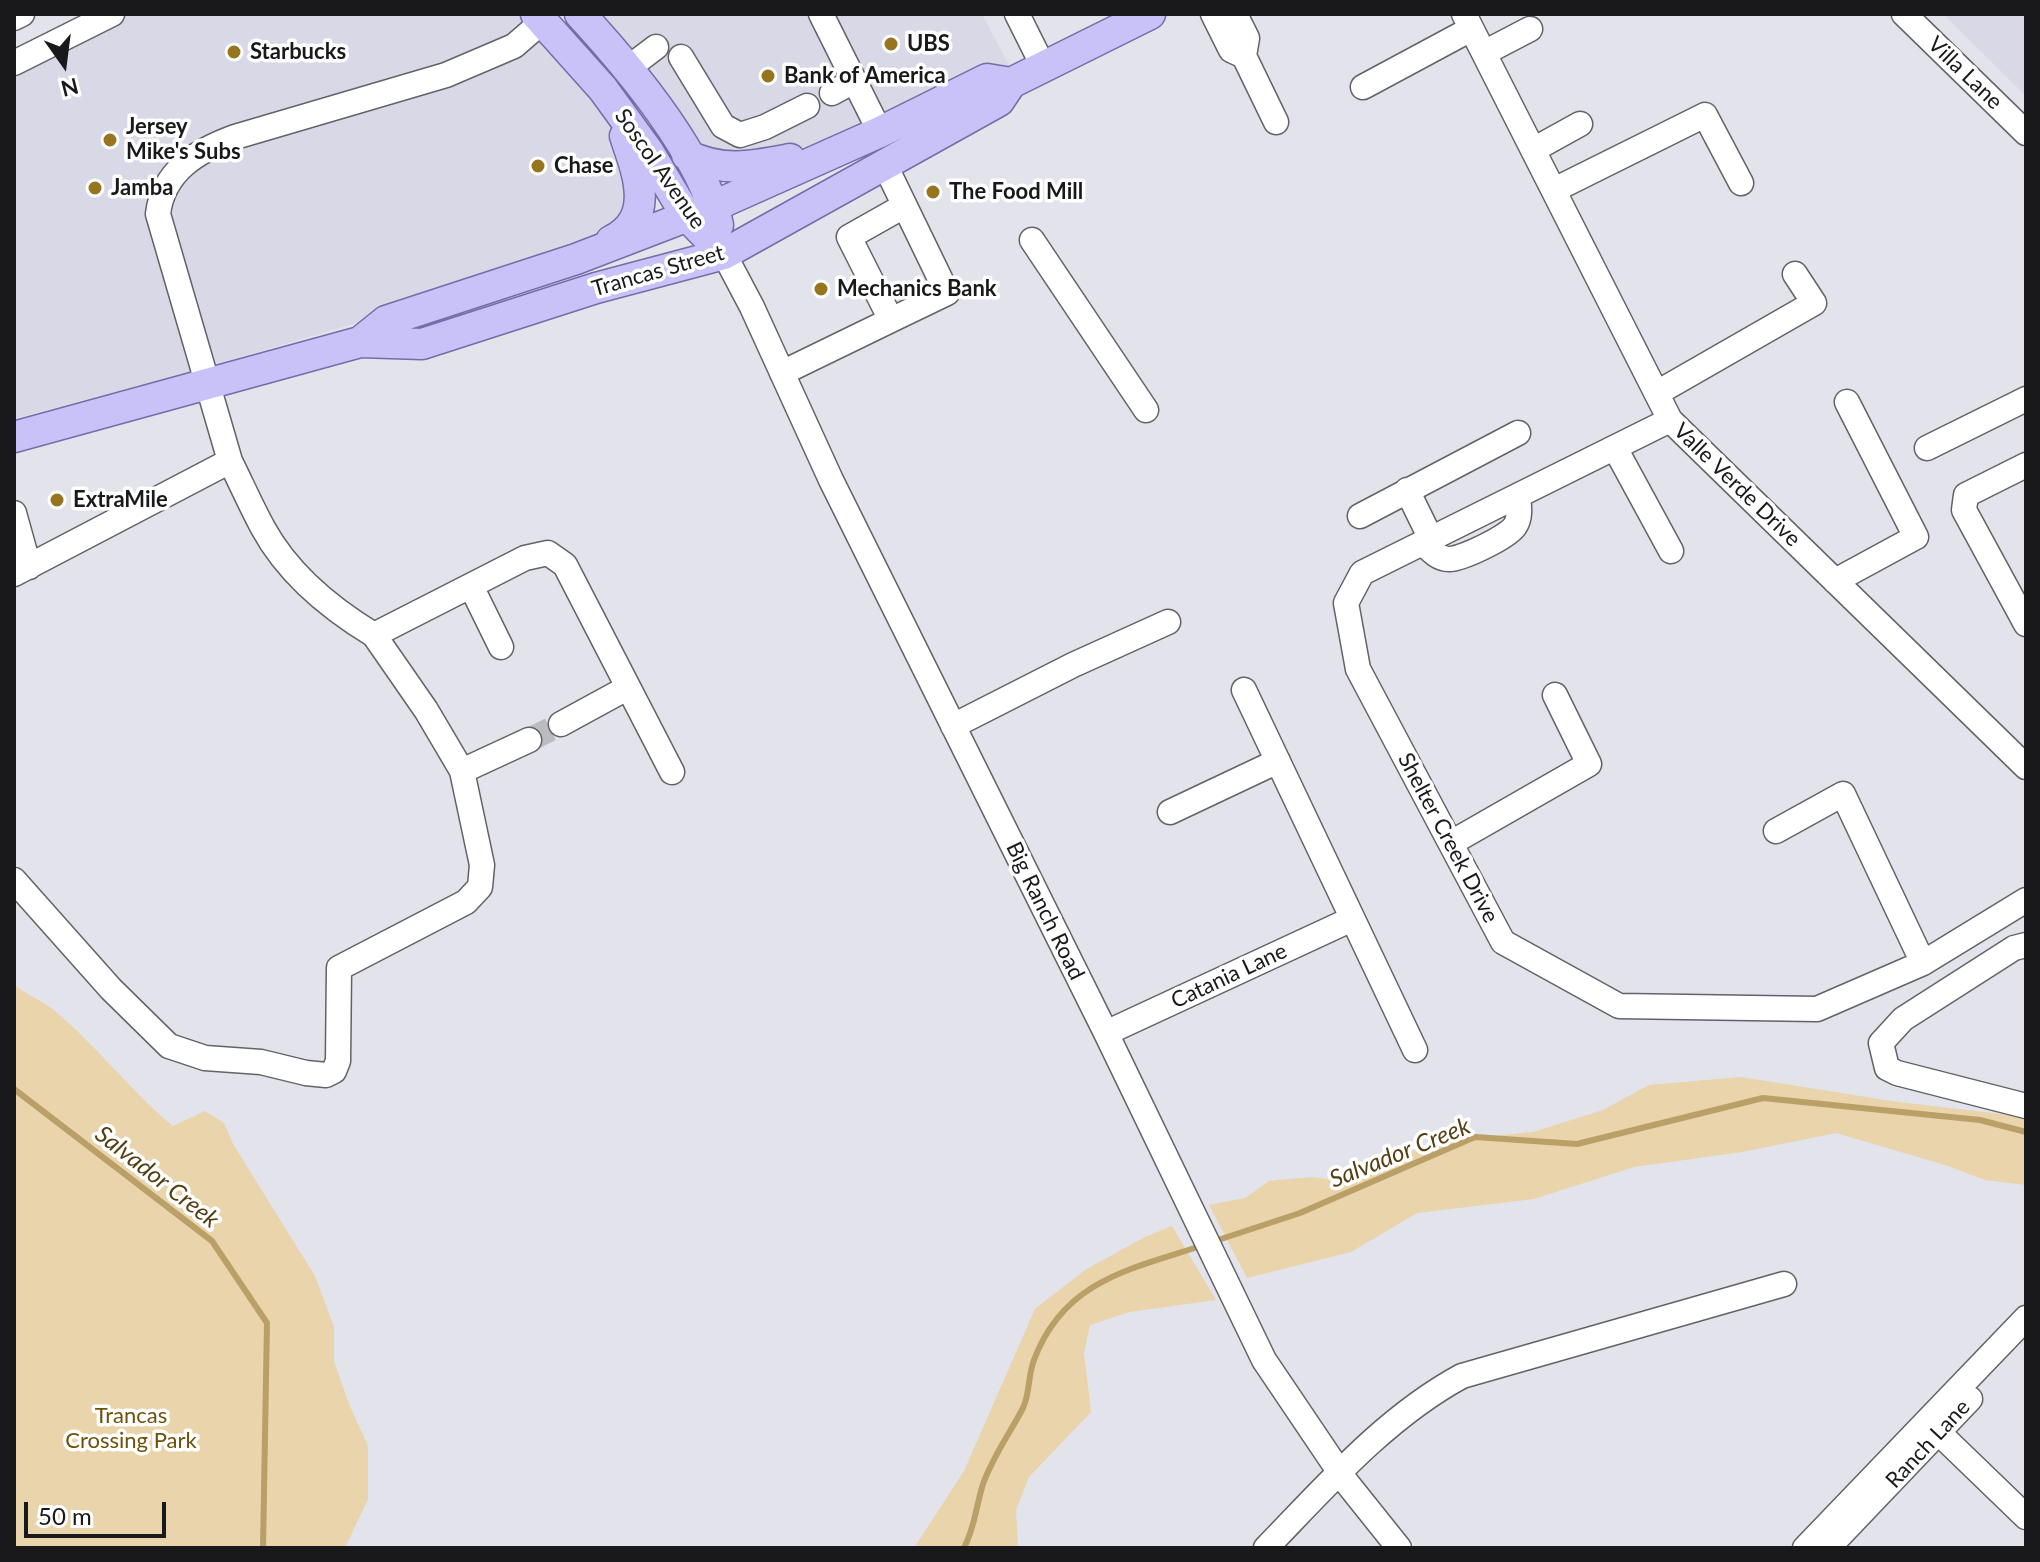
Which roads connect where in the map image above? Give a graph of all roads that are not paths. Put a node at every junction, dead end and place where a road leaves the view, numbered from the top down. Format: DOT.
graph roads {
  1 [pos="22,14"];
  2 [pos="112,14"];
  3 [pos="821,14"];
  4 [pos="1017,14"];
  5 [pos="1150,14"];
  6 [pos="1213,14"];
  7 [pos="1235,14"];
  8 [pos="1904,14"];
  9 [pos="545,16"];
  10 [pos="590,17"];
  11 [pos="14,18"];
  12 [pos="1468,21"];
  13 [pos="1530,29"];
  14 [pos="656,47"];
  15 [pos="1484,53"];
  16 [pos="1244,56"];
  17 [pos="681,57"];
  18 [pos="14,63"];
  19 [pos="1044,68"];
  20 [pos="627,69"];
  21 [pos="854,81"];
  22 [pos="1011,83"];
  23 [pos="1363,87"];
  24 [pos="832,93"];
  25 [pos="614,103"];
  26 [pos="807,106"];
  27 [pos="1276,122"];
  28 [pos="1580,124"];
  29 [pos="880,132"];
  30 [pos="2026,133"];
  31 [pos="1533,150"];
  32 [pos="687,155"];
  33 [pos="884,163"];
  34 [pos="1741,183"];
  35 [pos="1554,190"];
  36 [pos="904,206"];
  37 [pos="700,210"];
  38 [pos="1032,240"];
  39 [pos="724,254"];
  40 [pos="576,259"];
  41 [pos="1795,274"];
  42 [pos="891,320"];
  43 [pos="360,342"];
  44 [pos="782,373"];
  45 [pos="206,376"];
  46 [pos="1657,393"];
  47 [pos="2026,399"];
  48 [pos="1847,402"];
  49 [pos="1146,410"];
  50 [pos="1670,420"];
  51 [pos="1518,433"];
  52 [pos="14,437"];
  53 [pos="1615,448"];
  54 [pos="1927,448"];
  55 [pos="230,461"];
  56 [pos="2026,465"];
  57 [pos="1407,490"];
  58 [pos="14,514"];
  59 [pos="1360,516"];
  60 [pos="1427,541"];
  61 [pos="1671,551"];
  62 [pos="20,559"];
  63 [pos="1835,581"];
  64 [pos="471,586"];
  65 [pos="1168,622"];
  66 [pos="2026,624"];
  67 [pos="374,635"];
  68 [pos="501,647"];
  69 [pos="627,688"];
  70 [pos="1244,690"];
  71 [pos="1555,695"];
  72 [pos="561,724"];
  73 [pos="953,726"];
  74 [pos="529,740"];
  75 [pos="1278,761"];
  76 [pos="2026,767"];
  77 [pos="462,771"];
  78 [pos="672,772"];
  79 [pos="1170,812"];
  80 [pos="1776,831"];
  81 [pos="1451,843"];
  82 [pos="14,880"];
  83 [pos="2026,900"];
  84 [pos="1352,919"];
  85 [pos="2026,945"];
  86 [pos="1923,963"];
  87 [pos="1106,1033"];
  88 [pos="1415,1050"];
  89 [pos="2026,1106"];
  90 [pos="1784,1284"];
  91 [pos="2026,1318"];
  92 [pos="2026,1339"];
  93 [pos="1939,1433"];
  94 [pos="1340,1472"];
  95 [pos="2026,1517"];
  96 [pos="1266,1548"];
  97 [pos="1399,1548"];
  98 [pos="1805,1548"];
  99 [pos="1828,1548"];
  1 -- 11 [label="street"];
  2 -- 18 [label="street"];
  3 -- 21 [label="street"];
  4 -- 19 [label="street"];
  5 -- 19 [label="main road, Trancas Street"];
  6 -- 16 [label="street"];
  7 -- 16 [label="street"];
  8 -- 30 [label="street, Villa Lane"];
  9 -- 10 [label="main road"];
  9 -- 25 [label="main road, Soscol Avenue"];
  9 -- 45 [label="street"];
  10 -- 20 [label="main road, Soscol Avenue"];
  12 -- 15 [label="street, Valle Verde Drive"];
  12 -- 23 [label="street"];
  13 -- 15 [label="street"];
  14 -- 20 [label="street"];
  15 -- 31 [label="street, Valle Verde Drive"];
  16 -- 27 [label="street"];
  17 -- 26 [label="street"];
  19 -- 22 [label="main road, Trancas Street"];
  20 -- 32 [label="main road, Soscol Avenue"];
  21 -- 24 [label="street"];
  21 -- 29 [label="street"];
  22 -- 29 [label="main road, Trancas Street"];
  22 -- 33 [label="main road, Trancas Street"];
  25 -- 37 [label="main road, Soscol Avenue"];
  25 -- 40 [label="main road"];
  28 -- 31 [label="street"];
  29 -- 32 [label="main road"];
  29 -- 37 [label="main road, Trancas Street"];
  31 -- 35 [label="street, Valle Verde Drive"];
  32 -- 37 [label="main road, Soscol Avenue"];
  33 -- 36 [label="street"];
  33 -- 39 [label="main road, Trancas Street"];
  34 -- 35 [label="street"];
  35 -- 46 [label="street, Valle Verde Drive"];
  36 -- 42 [label="street"];
  36 -- 42 [label="street"];
  37 -- 39 [label="main road, Soscol Avenue"];
  37 -- 40 [label="main road, Trancas Street"];
  38 -- 49 [label="street"];
  39 -- 43 [label="main road, Trancas Street"];
  39 -- 44 [label="street, Big Ranch Road"];
  40 -- 43 [label="main road, Trancas Street"];
  41 -- 46 [label="street"];
  42 -- 44 [label="street"];
  43 -- 45 [label="main road, Trancas Street"];
  44 -- 73 [label="street, Big Ranch Road"];
  45 -- 52 [label="main road, Trancas Street"];
  45 -- 55 [label="street"];
  46 -- 50 [label="street, Valle Verde Drive"];
  47 -- 54 [label="street"];
  48 -- 63 [label="street"];
  50 -- 53 [label="street, Shelter Creek Drive"];
  50 -- 63 [label="street, Valle Verde Drive"];
  51 -- 57 [label="street"];
  53 -- 60 [label="street, Shelter Creek Drive"];
  53 -- 61 [label="street"];
  55 -- 62 [label="street"];
  55 -- 67 [label="street"];
  56 -- 66 [label="street"];
  57 -- 59 [label="street"];
  57 -- 60 [label="street"];
  58 -- 62 [label="street"];
  60 -- 81 [label="street, Shelter Creek Drive"];
  63 -- 76 [label="street, Valle Verde Drive"];
  64 -- 67 [label="street"];
  64 -- 68 [label="street"];
  64 -- 69 [label="street"];
  65 -- 73 [label="street"];
  67 -- 77 [label="street"];
  69 -- 72 [label="street"];
  69 -- 78 [label="street"];
  70 -- 75 [label="street"];
  71 -- 81 [label="street"];
  73 -- 87 [label="street, Big Ranch Road"];
  74 -- 77 [label="street"];
  75 -- 79 [label="street"];
  75 -- 84 [label="street"];
  77 -- 82 [label="street"];
  80 -- 86 [label="street"];
  81 -- 86 [label="street, Shelter Creek Drive"];
  83 -- 86 [label="street, Shelter Creek Drive"];
  84 -- 87 [label="street, Catania Lane"];
  84 -- 88 [label="street"];
  85 -- 89 [label="street"];
  87 -- 94 [label="street, Big Ranch Road"];
  90 -- 94 [label="street"];
  91 -- 98 [label="street"];
  92 -- 93 [label="street, Ranch Lane"];
  93 -- 95 [label="street"];
  93 -- 99 [label="street, Ranch Lane"];
  94 -- 96 [label="street"];
  94 -- 97 [label="street, Big Ranch Road"];
}
